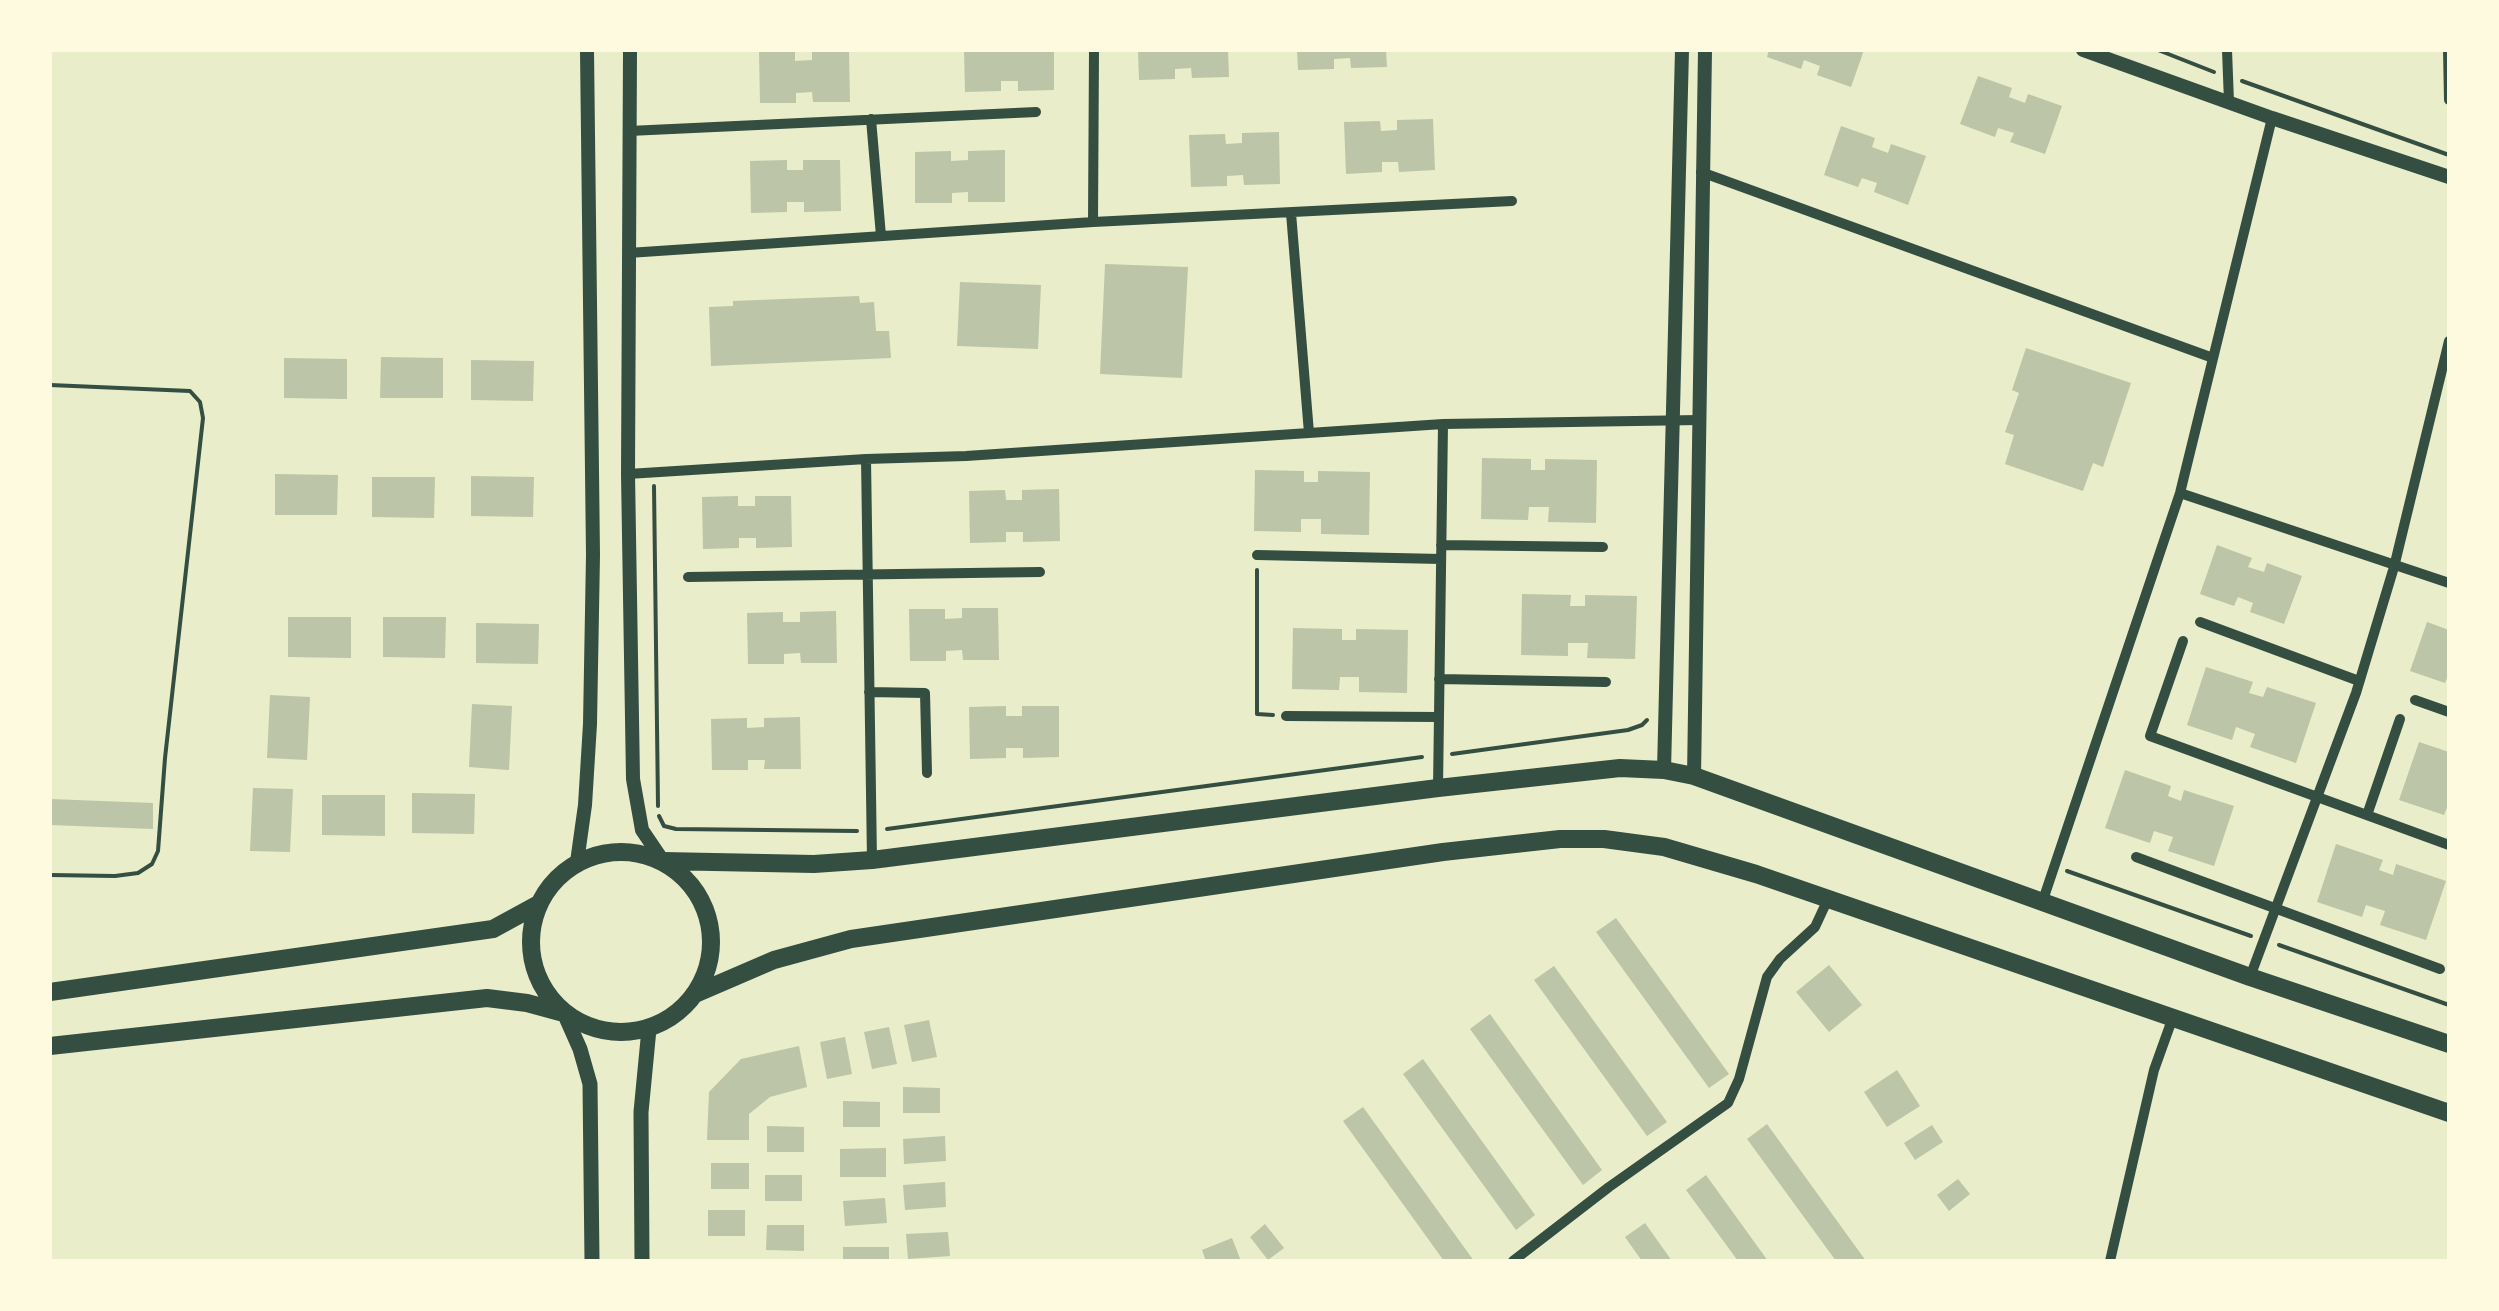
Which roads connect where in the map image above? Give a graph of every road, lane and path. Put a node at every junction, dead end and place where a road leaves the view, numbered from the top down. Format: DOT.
graph roads {
  1 [pos="587,50"];
  2 [pos="630,50"];
  3 [pos="1094,50"];
  4 [pos="1682,50"];
  5 [pos="1705,50"];
  6 [pos="2083,50"];
  7 [pos="2158,50"];
  8 [pos="2227,50"];
  9 [pos="2448,50"];
  10 [pos="2228,77"];
  11 [pos="2449,100"];
  12 [pos="2229,102"];
  13 [pos="1036,112"];
  14 [pos="2272,118"];
  15 [pos="871,119"];
  16 [pos="629,130"];
  17 [pos="2449,155"];
  18 [pos="1701,172"];
  19 [pos="2449,176"];
  20 [pos="1512,201"];
  21 [pos="1291,212"];
  22 [pos="1093,222"];
  23 [pos="881,236"];
  24 [pos="628,253"];
  25 [pos="2449,341"];
  26 [pos="2213,358"];
  27 [pos="50,385"];
  28 [pos="1672,420"];
  29 [pos="1699,420"];
  30 [pos="1442,424"];
  31 [pos="1309,433"];
  32 [pos="866,459"];
  33 [pos="654,472"];
  34 [pos="628,474"];
  35 [pos="2180,494"];
  36 [pos="1441,545"];
  37 [pos="1603,547"];
  38 [pos="1257,555"];
  39 [pos="1441,559"];
  40 [pos="2394,567"];
  41 [pos="1040,572"];
  42 [pos="867,573"];
  43 [pos="688,576"];
  44 [pos="2449,584"];
  45 [pos="2200,622"];
  46 [pos="2183,641"];
  47 [pos="1439,680"];
  48 [pos="2360,681"];
  49 [pos="1606,682"];
  50 [pos="869,692"];
  51 [pos="2415,700"];
  52 [pos="2449,712"];
  53 [pos="1286,716"];
  54 [pos="1438,718"];
  55 [pos="1648,719"];
  56 [pos="2400,719"];
  57 [pos="1438,756"];
  58 [pos="1664,770"];
  59 [pos="927,773"];
  60 [pos="1694,776"];
  61 [pos="1438,788"];
  62 [pos="2316,796"];
  63 [pos="2367,815"];
  64 [pos="872,831"];
  65 [pos="2449,845"];
  66 [pos="2136,857"];
  67 [pos="872,860"];
  68 [pos="663,861"];
  69 [pos="577,862"];
  70 [pos="2054,867"];
  71 [pos="50,875"];
  72 [pos="1828,899"];
  73 [pos="2043,900"];
  74 [pos="538,906"];
  75 [pos="2275,908"];
  76 [pos="2264,940"];
  77 [pos="2440,969"];
  78 [pos="2250,977"];
  79 [pos="50,992"];
  80 [pos="695,994"];
  81 [pos="2449,1005"];
  82 [pos="564,1014"];
  83 [pos="2173,1018"];
  84 [pos="649,1030"];
  85 [pos="2449,1044"];
  86 [pos="50,1046"];
  87 [pos="2449,1113"];
  88 [pos="592,1261"];
  89 [pos="642,1261"];
  90 [pos="1514,1261"];
  91 [pos="2110,1261"];
  1 -- 69 [label="street"];
  2 -- 16 [label="street"];
  3 -- 22 [label="street"];
  4 -- 28 [label="street"];
  5 -- 18 [label="street"];
  6 -- 12 [label="street"];
  7 -- 10 [label="path"];
  8 -- 10 [label="street"];
  9 -- 11 [label="street"];
  10 -- 12 [label="street"];
  10 -- 17 [label="path"];
  12 -- 14 [label="street"];
  13 -- 15 [label="street"];
  14 -- 19 [label="street"];
  14 -- 26 [label="street"];
  15 -- 16 [label="street"];
  15 -- 23 [label="street"];
  16 -- 24 [label="street"];
  18 -- 26 [label="street"];
  18 -- 29 [label="street"];
  20 -- 21 [label="street"];
  21 -- 22 [label="street"];
  21 -- 31 [label="street"];
  22 -- 23 [label="street"];
  23 -- 24 [label="street"];
  24 -- 34 [label="street"];
  25 -- 40 [label="street"];
  26 -- 35 [label="street"];
  27 -- 71 [label="path"];
  28 -- 29 [label="street"];
  28 -- 30 [label="street"];
  28 -- 58 [label="street"];
  29 -- 60 [label="street"];
  30 -- 31 [label="street"];
  30 -- 36 [label="street"];
  31 -- 32 [label="street"];
  32 -- 33 [label="street"];
  32 -- 42 [label="street"];
  33 -- 34 [label="street"];
  33 -- 64 [label="path"];
  34 -- 68 [label="street"];
  35 -- 40 [label="street"];
  35 -- 70 [label="street"];
  36 -- 37 [label="street"];
  36 -- 39 [label="street"];
  38 -- 39 [label="street"];
  38 -- 53 [label="path"];
  39 -- 47 [label="street"];
  40 -- 44 [label="street"];
  40 -- 48 [label="street"];
  41 -- 42 [label="street"];
  42 -- 43 [label="street"];
  42 -- 50 [label="street"];
  45 -- 48 [label="street"];
  46 -- 62 [label="street"];
  47 -- 49 [label="street"];
  47 -- 54 [label="street"];
  48 -- 62 [label="street"];
  50 -- 59 [label="street"];
  50 -- 64 [label="street"];
  51 -- 52 [label="street"];
  53 -- 54 [label="street"];
  54 -- 57 [label="street"];
  55 -- 57 [label="path"];
  56 -- 63 [label="street"];
  57 -- 61 [label="street"];
  57 -- 64 [label="path"];
  58 -- 60 [label="main road"];
  58 -- 61 [label="main road"];
  60 -- 73 [label="main road"];
  61 -- 67 [label="main road"];
  62 -- 63 [label="street"];
  62 -- 75 [label="street"];
  63 -- 65 [label="street"];
  64 -- 67 [label="street"];
  66 -- 75 [label="street"];
  67 -- 68 [label="main road"];
  68 -- 69 [label="main road"];
  68 -- 80 [label="main road"];
  69 -- 74 [label="main road"];
  70 -- 73 [label="street"];
  70 -- 76 [label="path"];
  72 -- 80 [label="main road"];
  72 -- 83 [label="main road"];
  72 -- 90 [label="street"];
  73 -- 78 [label="main road"];
  74 -- 79 [label="main road"];
  74 -- 82 [label="main road"];
  75 -- 76 [label="street"];
  75 -- 77 [label="street"];
  76 -- 78 [label="street"];
  76 -- 81 [label="path"];
  78 -- 85 [label="main road"];
  80 -- 84 [label="main road"];
  82 -- 84 [label="main road"];
  82 -- 86 [label="main road"];
  82 -- 88 [label="main road"];
  83 -- 87 [label="main road"];
  83 -- 91 [label="street"];
  84 -- 89 [label="main road"];
}
